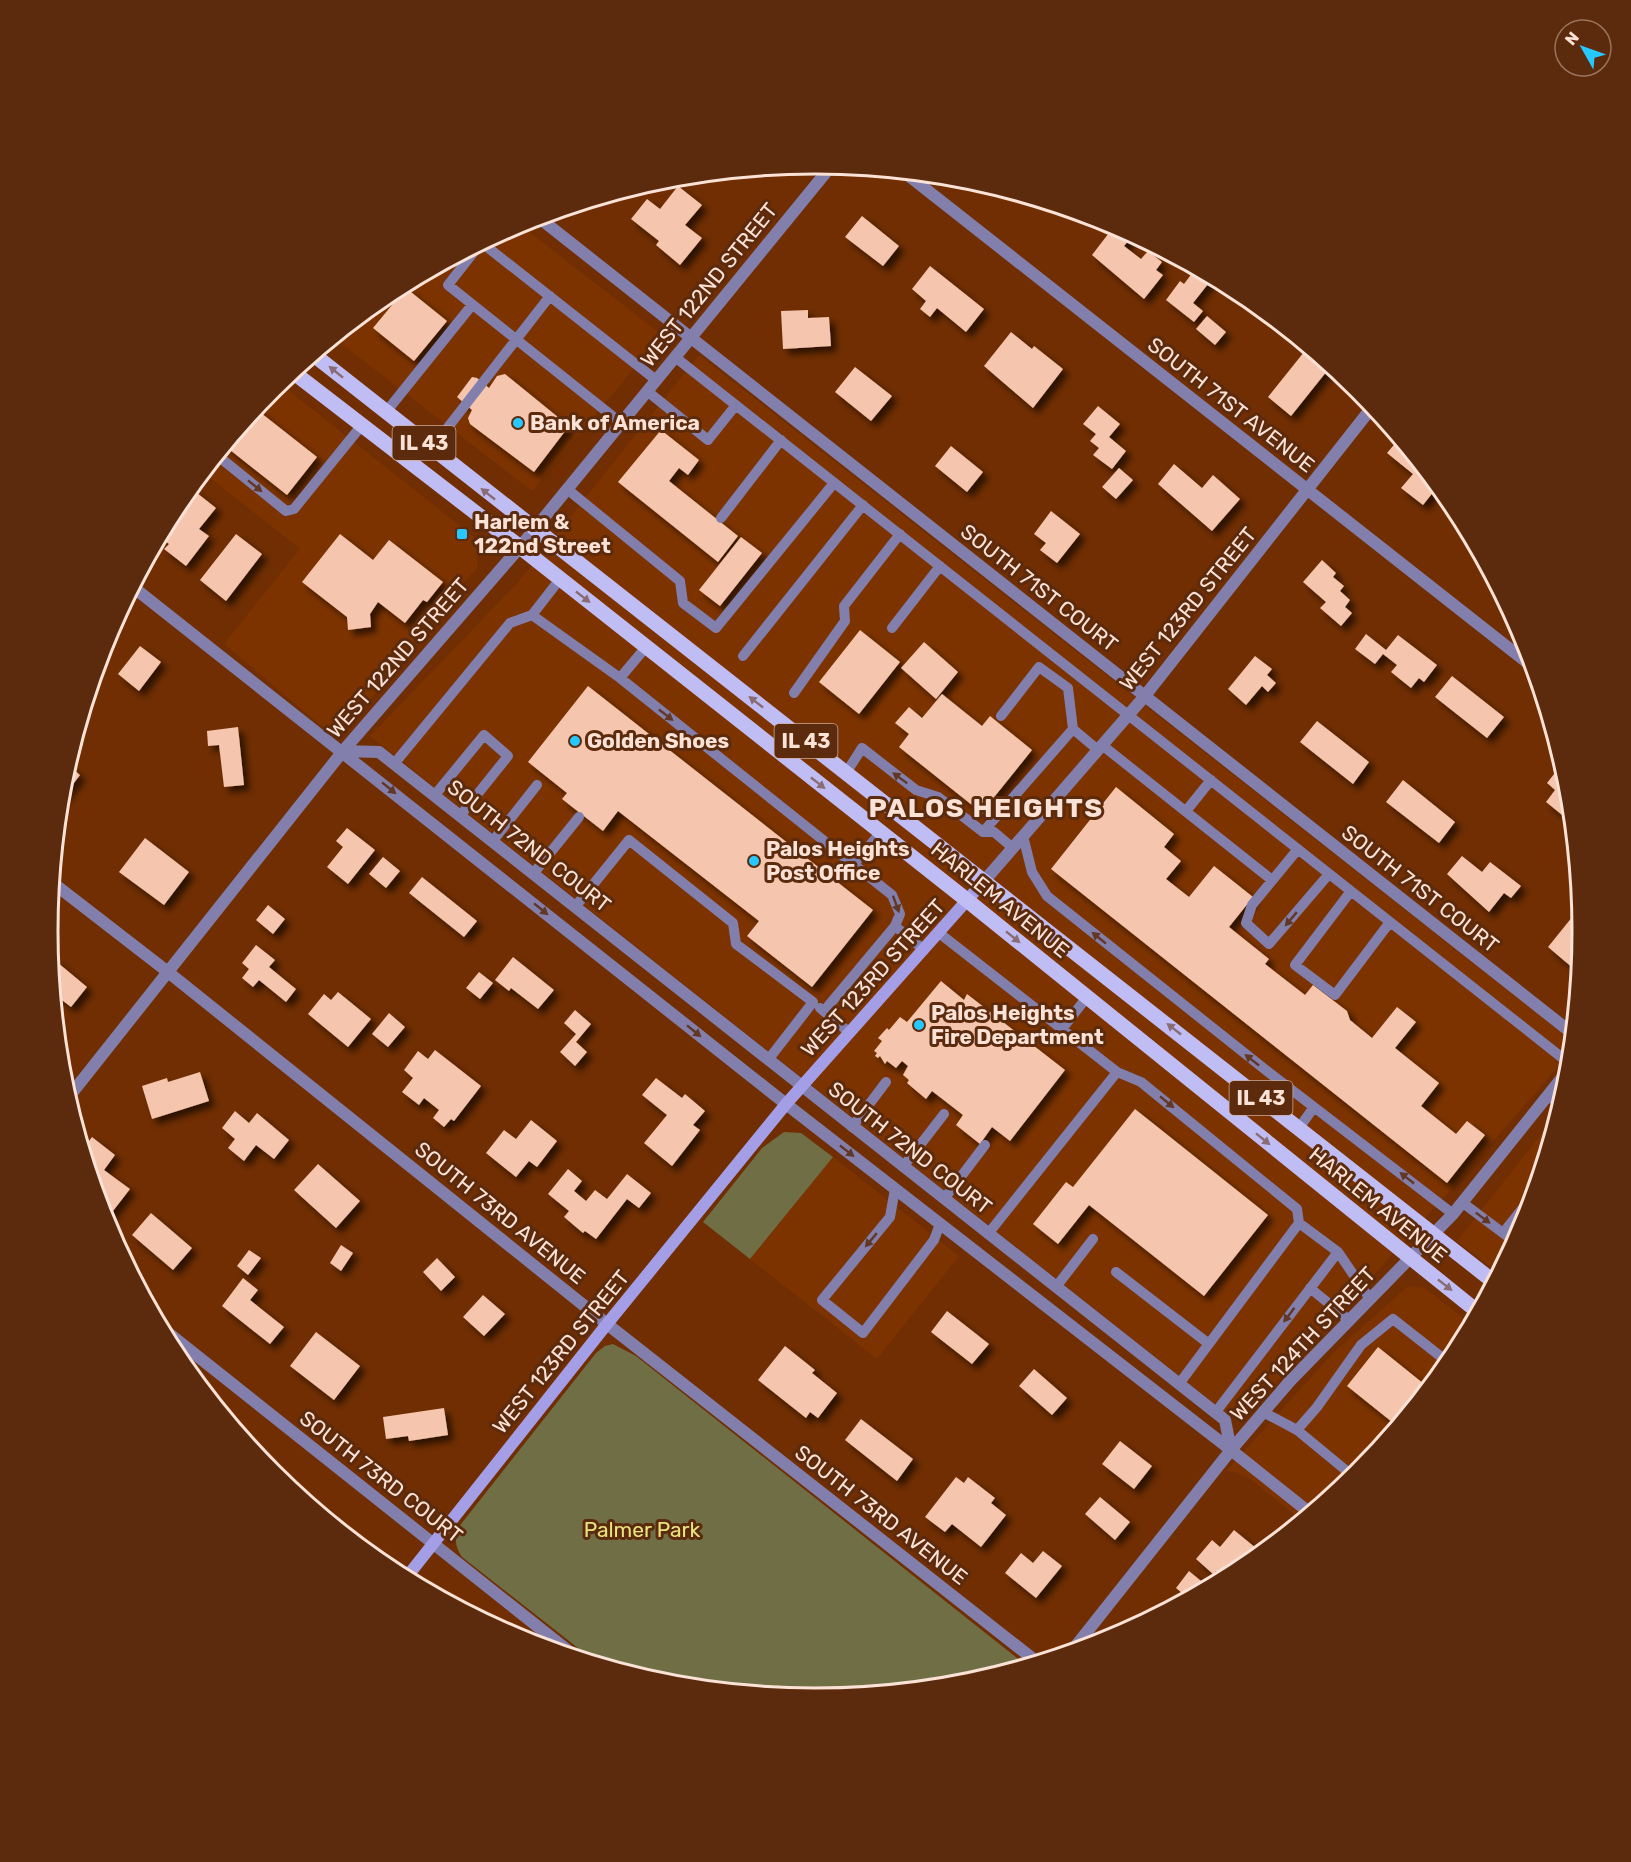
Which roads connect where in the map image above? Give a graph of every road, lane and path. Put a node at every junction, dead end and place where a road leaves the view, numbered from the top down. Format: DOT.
graph roads {
  1 [pos="824,174"];
  2 [pos="914,180"];
  3 [pos="547,224"];
  4 [pos="488,249"];
  5 [pos="470,258"];
  6 [pos="550,296"];
  7 [pos="472,305"];
  8 [pos="691,337"];
  9 [pos="516,340"];
  10 [pos="675,357"];
  11 [pos="319,359"];
  12 [pos="300,377"];
  13 [pos="656,380"];
  14 [pos="647,391"];
  15 [pos="736,405"];
  16 [pos="386,412"];
  17 [pos="1367,413"];
  18 [pos="621,423"];
  19 [pos="362,426"];
  20 [pos="781,440"];
  21 [pos="431,448"];
  22 [pos="223,460"];
  23 [pos="834,483"];
  24 [pos="567,489"];
  25 [pos="1308,491"];
  26 [pos="863,505"];
  27 [pos="721,518"];
  28 [pos="534,530"];
  29 [pos="900,534"];
  30 [pos="520,548"];
  31 [pos="940,566"];
  32 [pos="560,579"];
  33 [pos="139,592"];
  34 [pos="532,615"];
  35 [pos="892,628"];
  36 [pos="646,646"];
  37 [pos="743,656"];
  38 [pos="1521,658"];
  39 [pos="1070,669"];
  40 [pos="620,678"];
  41 [pos="1059,681"];
  42 [pos="794,693"];
  43 [pos="1144,697"];
  44 [pos="1129,715"];
  45 [pos="1001,716"];
  46 [pos="1073,729"];
  47 [pos="1100,748"];
  48 [pos="343,751"];
  49 [pos="394,764"];
  50 [pos="846,772"];
  51 [pos="1211,780"];
  52 [pos="537,784"];
  53 [pos="434,796"];
  54 [pos="1186,811"];
  55 [pos="460,816"];
  56 [pos="579,817"];
  57 [pos="881,832"];
  58 [pos="983,832"];
  59 [pos="1023,836"];
  60 [pos="492,842"];
  61 [pos="1013,848"];
  62 [pos="1298,849"];
  63 [pos="854,864"];
  64 [pos="533,874"];
  65 [pos="1329,874"];
  66 [pos="985,880"];
  67 [pos="1272,880"];
  68 [pos="60,888"];
  69 [pos="1351,891"];
  70 [pos="968,901"];
  71 [pos="575,907"];
  72 [pos="1390,922"];
  73 [pos="895,926"];
  74 [pos="939,933"];
  75 [pos="924,950"];
  76 [pos="168,972"];
  77 [pos="1087,997"];
  78 [pos="813,1002"];
  79 [pos="824,1011"];
  80 [pos="1062,1029"];
  81 [pos="1566,1029"];
  82 [pos="850,1033"];
  83 [pos="1562,1057"];
  84 [pos="768,1060"];
  85 [pos="1117,1072"];
  86 [pos="886,1082"];
  87 [pos="1557,1085"];
  88 [pos="802,1087"];
  89 [pos="75,1089"];
  90 [pos="1548,1096"];
  91 [pos="1553,1100"];
  92 [pos="786,1104"];
  93 [pos="1314,1107"];
  94 [pos="945,1114"];
  95 [pos="852,1127"];
  96 [pos="1299,1128"];
  97 [pos="985,1145"];
  98 [pos="903,1167"];
  99 [pos="895,1189"];
  100 [pos="944,1199"];
  101 [pos="1463,1203"];
  102 [pos="1453,1214"];
  103 [pos="1517,1215"];
  104 [pos="930,1216"];
  105 [pos="1299,1223"];
  106 [pos="940,1224"];
  107 [pos="988,1233"];
  108 [pos="1503,1233"];
  109 [pos="1434,1235"];
  110 [pos="1508,1237"];
  111 [pos="1093,1239"];
  112 [pos="1338,1252"];
  113 [pos="1412,1259"];
  114 [pos="1116,1272"];
  115 [pos="1488,1277"];
  116 [pos="1056,1287"];
  117 [pos="1310,1288"];
  118 [pos="1370,1299"];
  119 [pos="1472,1307"];
  120 [pos="1349,1320"];
  121 [pos="607,1324"];
  122 [pos="180,1342"];
  123 [pos="1209,1344"];
  124 [pos="1441,1357"];
  125 [pos="1179,1384"];
  126 [pos="1263,1412"];
  127 [pos="1215,1413"];
  128 [pos="1297,1430"];
  129 [pos="1231,1450"];
  130 [pos="1346,1471"];
  131 [pos="1305,1509"];
  132 [pos="434,1544"];
  133 [pos="412,1571"];
  134 [pos="1081,1639"];
  135 [pos="558,1642"];
  136 [pos="1030,1656"];
  1 -- 8 [label="street, WEST 122ND STREET"];
  2 -- 25 [label="street, SOUTH 71ST AVENUE"];
  3 -- 8 [label="street, SOUTH 71ST COURT"];
  4 -- 6 [label="lane"];
  5 -- 7 [label="lane"];
  6 -- 9 [label="lane"];
  6 -- 13 [label="lane"];
  7 -- 9 [label="lane"];
  7 -- 16 [label="lane"];
  8 -- 10 [label="street, WEST 122ND STREET"];
  8 -- 43 [label="street, SOUTH 71ST COURT"];
  9 -- 18 [label="lane"];
  9 -- 21 [label="lane"];
  10 -- 13 [label="street, WEST 122ND STREET"];
  10 -- 15 [label="lane, SOUTH 71ST COURT"];
  16 -- 11 [label="main road, HARLEM AVENUE / IL 43, one-way"];
  12 -- 19 [label="main road, HARLEM AVENUE / IL 43"];
  13 -- 14 [label="street, WEST 122ND STREET"];
  14 -- 15 [label="lane"];
  14 -- 18 [label="street, WEST 122ND STREET"];
  15 -- 20 [label="lane, SOUTH 71ST COURT"];
  16 -- 21 [label="main road, HARLEM AVENUE / IL 43"];
  17 -- 25 [label="street, WEST 123RD STREET"];
  18 -- 24 [label="street, WEST 122ND STREET"];
  22 -- 19 [label="lane, one-way"];
  19 -- 30 [label="main road, HARLEM AVENUE / IL 43"];
  20 -- 23 [label="lane, SOUTH 71ST COURT"];
  20 -- 27 [label="lane"];
  28 -- 21 [label="main road, HARLEM AVENUE / IL 43, one-way"];
  23 -- 24 [label="lane"];
  23 -- 26 [label="lane, SOUTH 71ST COURT"];
  24 -- 28 [label="street, WEST 122ND STREET"];
  25 -- 38 [label="street, SOUTH 71ST AVENUE"];
  25 -- 43 [label="street, WEST 123RD STREET"];
  26 -- 29 [label="lane, SOUTH 71ST COURT"];
  26 -- 37 [label="lane"];
  28 -- 30 [label="street, WEST 122ND STREET"];
  50 -- 28 [label="main road, HARLEM AVENUE / IL 43, one-way"];
  29 -- 31 [label="lane, SOUTH 71ST COURT"];
  29 -- 42 [label="lane"];
  30 -- 32 [label="main road, HARLEM AVENUE / IL 43"];
  30 -- 48 [label="street, WEST 122ND STREET"];
  31 -- 35 [label="lane"];
  31 -- 39 [label="lane, SOUTH 71ST COURT"];
  32 -- 34 [label="lane"];
  32 -- 36 [label="main road, HARLEM AVENUE / IL 43, one-way"];
  33 -- 48 [label="street, SOUTH 72ND COURT"];
  34 -- 40 [label="lane"];
  34 -- 49 [label="lane"];
  36 -- 40 [label="lane"];
  36 -- 57 [label="main road, HARLEM AVENUE / IL 43, one-way"];
  39 -- 41 [label="lane"];
  39 -- 44 [label="lane, SOUTH 71ST COURT"];
  40 -- 63 [label="lane, one-way"];
  41 -- 45 [label="lane"];
  41 -- 46 [label="lane"];
  43 -- 44 [label="street, WEST 123RD STREET"];
  43 -- 81 [label="street, SOUTH 71ST COURT"];
  44 -- 47 [label="street, WEST 123RD STREET"];
  44 -- 51 [label="lane, SOUTH 71ST COURT"];
  46 -- 47 [label="lane"];
  46 -- 58 [label="lane"];
  47 -- 54 [label="lane"];
  47 -- 59 [label="street, WEST 123RD STREET"];
  48 -- 49 [label="street, SOUTH 72ND COURT"];
  48 -- 76 [label="street, WEST 122ND STREET"];
  48 -- 92 [label="street, SOUTH 72ND COURT, one-way"];
  49 -- 53 [label="street, SOUTH 72ND COURT"];
  58 -- 50 [label="lane, one-way"];
  50 -- 66 [label="main road, HARLEM AVENUE / IL 43"];
  51 -- 54 [label="lane"];
  51 -- 62 [label="lane, SOUTH 71ST COURT"];
  52 -- 60 [label="lane"];
  53 -- 55 [label="street, SOUTH 72ND COURT"];
  53 -- 55 [label="lane"];
  54 -- 67 [label="lane"];
  55 -- 60 [label="street, SOUTH 72ND COURT"];
  56 -- 64 [label="lane"];
  57 -- 63 [label="lane"];
  57 -- 70 [label="main road, HARLEM AVENUE / IL 43"];
  58 -- 61 [label="lane"];
  59 -- 61 [label="street, WEST 123RD STREET"];
  93 -- 59 [label="lane, one-way"];
  60 -- 64 [label="street, SOUTH 72ND COURT"];
  61 -- 66 [label="street, WEST 123RD STREET"];
  62 -- 65 [label="lane, SOUTH 71ST COURT"];
  62 -- 67 [label="lane"];
  63 -- 73 [label="lane, one-way"];
  64 -- 71 [label="street, SOUTH 72ND COURT"];
  65 -- 67 [label="lane, one-way"];
  65 -- 69 [label="lane, SOUTH 71ST COURT"];
  66 -- 70 [label="street, WEST 123RD STREET"];
  96 -- 66 [label="main road, HARLEM AVENUE / IL 43, one-way"];
  68 -- 76 [label="street, SOUTH 73RD AVENUE"];
  69 -- 72 [label="lane, SOUTH 71ST COURT"];
  69 -- 72 [label="lane"];
  70 -- 74 [label="street, WEST 123RD STREET"];
  70 -- 77 [label="main road, HARLEM AVENUE / IL 43, one-way"];
  71 -- 78 [label="lane"];
  71 -- 84 [label="street, SOUTH 72ND COURT"];
  72 -- 83 [label="lane, SOUTH 71ST COURT"];
  73 -- 75 [label="lane"];
  73 -- 79 [label="lane"];
  74 -- 75 [label="street, WEST 123RD STREET"];
  74 -- 80 [label="lane"];
  75 -- 82 [label="street, WEST 123RD STREET"];
  76 -- 89 [label="street, WEST 122ND STREET"];
  76 -- 121 [label="street, SOUTH 73RD AVENUE"];
  77 -- 80 [label="lane"];
  77 -- 113 [label="main road, HARLEM AVENUE / IL 43, one-way"];
  78 -- 79 [label="lane"];
  78 -- 84 [label="lane"];
  79 -- 82 [label="lane"];
  80 -- 85 [label="lane"];
  82 -- 88 [label="street, WEST 123RD STREET"];
  84 -- 88 [label="street, SOUTH 72ND COURT"];
  85 -- 105 [label="lane, one-way"];
  85 -- 107 [label="lane"];
  86 -- 95 [label="lane"];
  87 -- 90 [label="street, WEST 124TH STREET"];
  88 -- 92 [label="street, WEST 123RD STREET"];
  88 -- 95 [label="street, SOUTH 72ND COURT"];
  90 -- 91 [label="lane"];
  90 -- 101 [label="street, WEST 124TH STREET"];
  92 -- 99 [label="street, SOUTH 72ND COURT, one-way"];
  92 -- 121 [label="street, WEST 123RD STREET"];
  93 -- 96 [label="lane"];
  102 -- 93 [label="lane, one-way"];
  94 -- 98 [label="lane"];
  95 -- 98 [label="street, SOUTH 72ND COURT"];
  96 -- 109 [label="main road, HARLEM AVENUE / IL 43"];
  97 -- 100 [label="lane"];
  98 -- 100 [label="street, SOUTH 72ND COURT"];
  99 -- 104 [label="street, SOUTH 72ND COURT"];
  99 -- 106 [label="lane, one-way"];
  100 -- 104 [label="street"];
  100 -- 107 [label="street, SOUTH 72ND COURT"];
  101 -- 102 [label="street, WEST 124TH STREET"];
  101 -- 108 [label="lane, one-way"];
  102 -- 109 [label="street, WEST 124TH STREET"];
  103 -- 108 [label="lane"];
  104 -- 106 [label="street, SOUTH 72ND COURT"];
  105 -- 112 [label="lane"];
  105 -- 123 [label="lane"];
  106 -- 129 [label="street, SOUTH 72ND COURT"];
  107 -- 116 [label="street, SOUTH 72ND COURT"];
  108 -- 110 [label="lane"];
  109 -- 113 [label="street, WEST 124TH STREET"];
  109 -- 115 [label="main road, HARLEM AVENUE / IL 43"];
  111 -- 116 [label="lane"];
  112 -- 117 [label="lane"];
  112 -- 118 [label="lane"];
  113 -- 118 [label="street, WEST 124TH STREET"];
  113 -- 119 [label="main road, HARLEM AVENUE / IL 43, one-way"];
  114 -- 123 [label="lane"];
  116 -- 125 [label="street, SOUTH 72ND COURT"];
  117 -- 120 [label="lane"];
  117 -- 127 [label="lane, one-way"];
  118 -- 120 [label="street, WEST 124TH STREET"];
  120 -- 126 [label="street, WEST 124TH STREET"];
  121 -- 132 [label="street, WEST 123RD STREET"];
  121 -- 136 [label="street, SOUTH 73RD AVENUE"];
  122 -- 132 [label="street, SOUTH 73RD COURT"];
  123 -- 125 [label="lane"];
  124 -- 128 [label="lane"];
  125 -- 127 [label="street, SOUTH 72ND COURT"];
  126 -- 128 [label="lane"];
  126 -- 129 [label="street, WEST 124TH STREET"];
  127 -- 129 [label="street, SOUTH 72ND COURT"];
  128 -- 130 [label="lane"];
  129 -- 131 [label="street, SOUTH 72ND COURT"];
  129 -- 134 [label="street, WEST 124TH STREET"];
  132 -- 133 [label="street, WEST 123RD STREET"];
  132 -- 135 [label="street, SOUTH 73RD COURT"];
}
